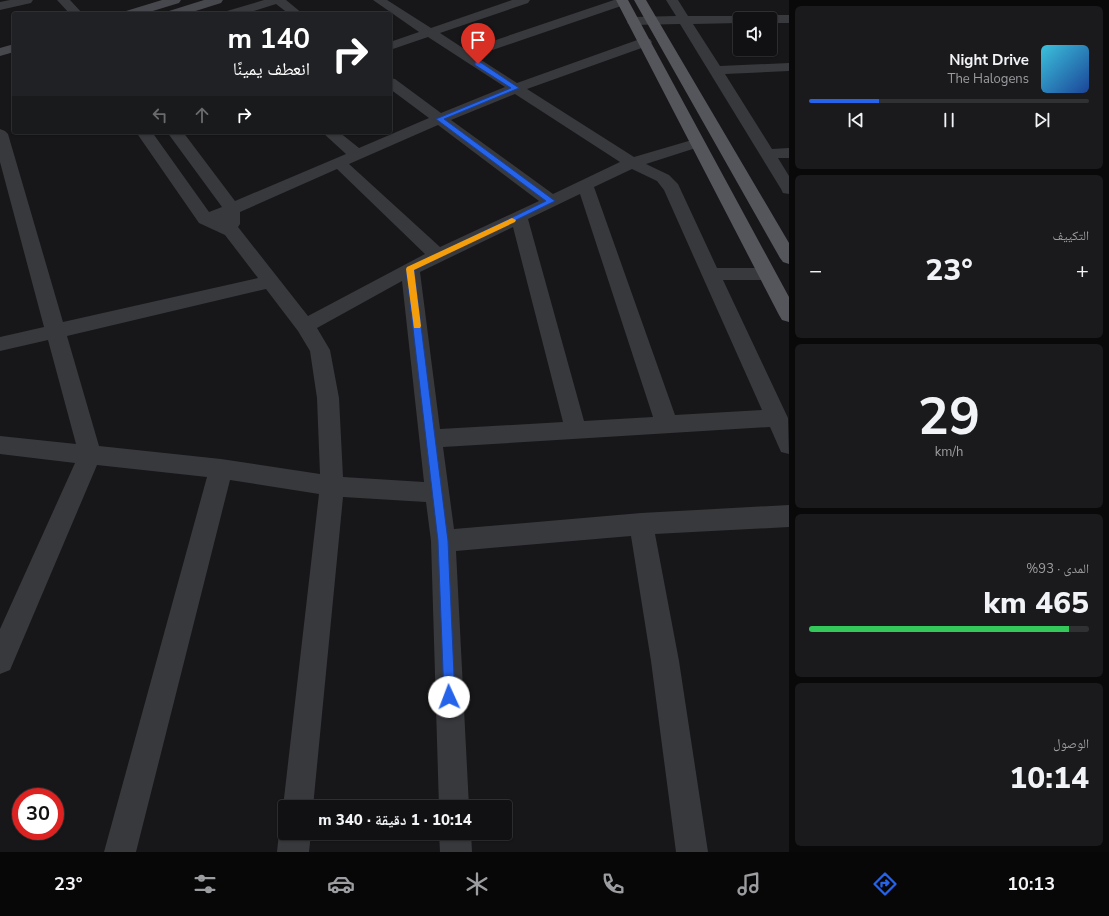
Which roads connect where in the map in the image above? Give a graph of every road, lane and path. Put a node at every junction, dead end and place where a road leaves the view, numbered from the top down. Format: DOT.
graph roads {
  1 [pos="27,0"];
  2 [pos="63,0"];
  3 [pos="175,0"];
  4 [pos="217,0"];
  5 [pos="277,0"];
  6 [pos="379,0"];
  7 [pos="524,0"];
  8 [pos="640,0"];
  9 [pos="672,0"];
  10 [pos="623,1"];
  11 [pos="0,6"];
  12 [pos="75,12"];
  13 [pos="136,12"];
  14 [pos="190,12"];
  15 [pos="238,12"];
  16 [pos="294,12"];
  17 [pos="684,19"];
  18 [pos="733,19"];
  19 [pos="777,19"];
  20 [pos="789,19"];
  21 [pos="652,20"];
  22 [pos="633,21"];
  23 [pos="429,32"];
  24 [pos="645,42"];
  25 [pos="392,45"];
  26 [pos="12,49"];
  27 [pos="0,52"];
  28 [pos="465,55"];
  29 [pos="12,62"];
  30 [pos="0,65"];
  31 [pos="789,67"];
  32 [pos="715,70"];
  33 [pos="392,84"];
  34 [pos="516,88"];
  35 [pos="439,119"];
  36 [pos="12,127"];
  37 [pos="0,131"];
  38 [pos="0,134"];
  39 [pos="145,134"];
  40 [pos="176,134"];
  41 [pos="332,134"];
  42 [pos="697,143"];
  43 [pos="789,153"];
  44 [pos="356,154"];
  45 [pos="767,154"];
  46 [pos="338,162"];
  47 [pos="632,163"];
  48 [pos="585,185"];
  49 [pos="789,189"];
  50 [pos="551,201"];
  51 [pos="519,217"];
  52 [pos="231,220"];
  53 [pos="438,256"];
  54 [pos="789,258"];
  55 [pos="410,269"];
  56 [pos="710,274"];
  57 [pos="766,274"];
  58 [pos="270,282"];
  59 [pos="789,315"];
  60 [pos="305,326"];
  61 [pos="55,330"];
  62 [pos="0,344"];
  63 [pos="777,418"];
  64 [pos="668,425"];
  65 [pos="576,430"];
  66 [pos="430,439"];
  67 [pos="0,445"];
  68 [pos="789,445"];
  69 [pos="90,454"];
  70 [pos="221,469"];
  71 [pos="332,486"];
  72 [pos="437,493"];
  73 [pos="789,516"];
  74 [pos="640,524"];
  75 [pos="443,541"];
  76 [pos="2,650"];
  77 [pos="299,800"];
  78 [pos="454,800"];
  79 [pos="294,840"];
  80 [pos="455,840"];
  81 [pos="120,852"];
  82 [pos="293,852"];
  83 [pos="456,852"];
  84 [pos="692,852"];
  1 -- 11 [label="street"];
  2 -- 12 [label="street"];
  3 -- 13 [label="main road"];
  4 -- 14 [label="main road"];
  5 -- 15 [label="street"];
  5 -- 16 [label="street"];
  6 -- 23 [label="street"];
  7 -- 23 [label="street"];
  8 -- 21 [label="main road"];
  9 -- 17 [label="street"];
  10 -- 22 [label="main road"];
  10 -- 28 [label="street"];
  17 -- 18 [label="street"];
  17 -- 21 [label="street"];
  17 -- 32 [label="street"];
  19 -- 20 [label="street"];
  21 -- 22 [label="street"];
  21 -- 54 [label="main road"];
  22 -- 24 [label="main road"];
  23 -- 25 [label="street"];
  23 -- 28 [label="street"];
  24 -- 34 [label="street"];
  24 -- 42 [label="main road"];
  26 -- 27 [label="main road"];
  28 -- 34 [label="street"];
  29 -- 30 [label="main road"];
  31 -- 32 [label="street"];
  32 -- 45 [label="street"];
  33 -- 35 [label="street"];
  34 -- 35 [label="street"];
  34 -- 47 [label="street"];
  35 -- 44 [label="street"];
  35 -- 50 [label="street"];
  36 -- 37 [label="street"];
  38 -- 61 [label="street"];
  39 -- 52 [label="street"];
  40 -- 52 [label="street"];
  41 -- 44 [label="street"];
  42 -- 47 [label="street"];
  42 -- 57 [label="main road"];
  43 -- 45 [label="street"];
  44 -- 46 [label="street"];
  45 -- 49 [label="street"];
  46 -- 52 [label="street"];
  46 -- 53 [label="street"];
  47 -- 48 [label="street"];
  47 -- 56 [label="street"];
  48 -- 50 [label="street"];
  48 -- 64 [label="street"];
  50 -- 51 [label="street"];
  51 -- 53 [label="street"];
  51 -- 65 [label="street"];
  52 -- 58 [label="street"];
  53 -- 55 [label="street"];
  55 -- 60 [label="street"];
  55 -- 66 [label="street"];
  56 -- 57 [label="street"];
  56 -- 63 [label="street"];
  57 -- 59 [label="main road"];
  58 -- 60 [label="street"];
  58 -- 61 [label="street"];
  60 -- 71 [label="street"];
  61 -- 62 [label="street"];
  61 -- 69 [label="street"];
  63 -- 64 [label="street"];
  63 -- 68 [label="street"];
  64 -- 65 [label="street"];
  65 -- 66 [label="street"];
  66 -- 72 [label="street"];
  67 -- 69 [label="street"];
  69 -- 70 [label="street"];
  69 -- 76 [label="street"];
  70 -- 71 [label="street"];
  70 -- 81 [label="street"];
  71 -- 72 [label="street"];
  71 -- 77 [label="street"];
  72 -- 75 [label="street"];
  73 -- 74 [label="street"];
  74 -- 75 [label="street"];
  74 -- 84 [label="street"];
  75 -- 78 [label="street"];
  79 -- 82 [label="street"];
  80 -- 83 [label="street"];
}
